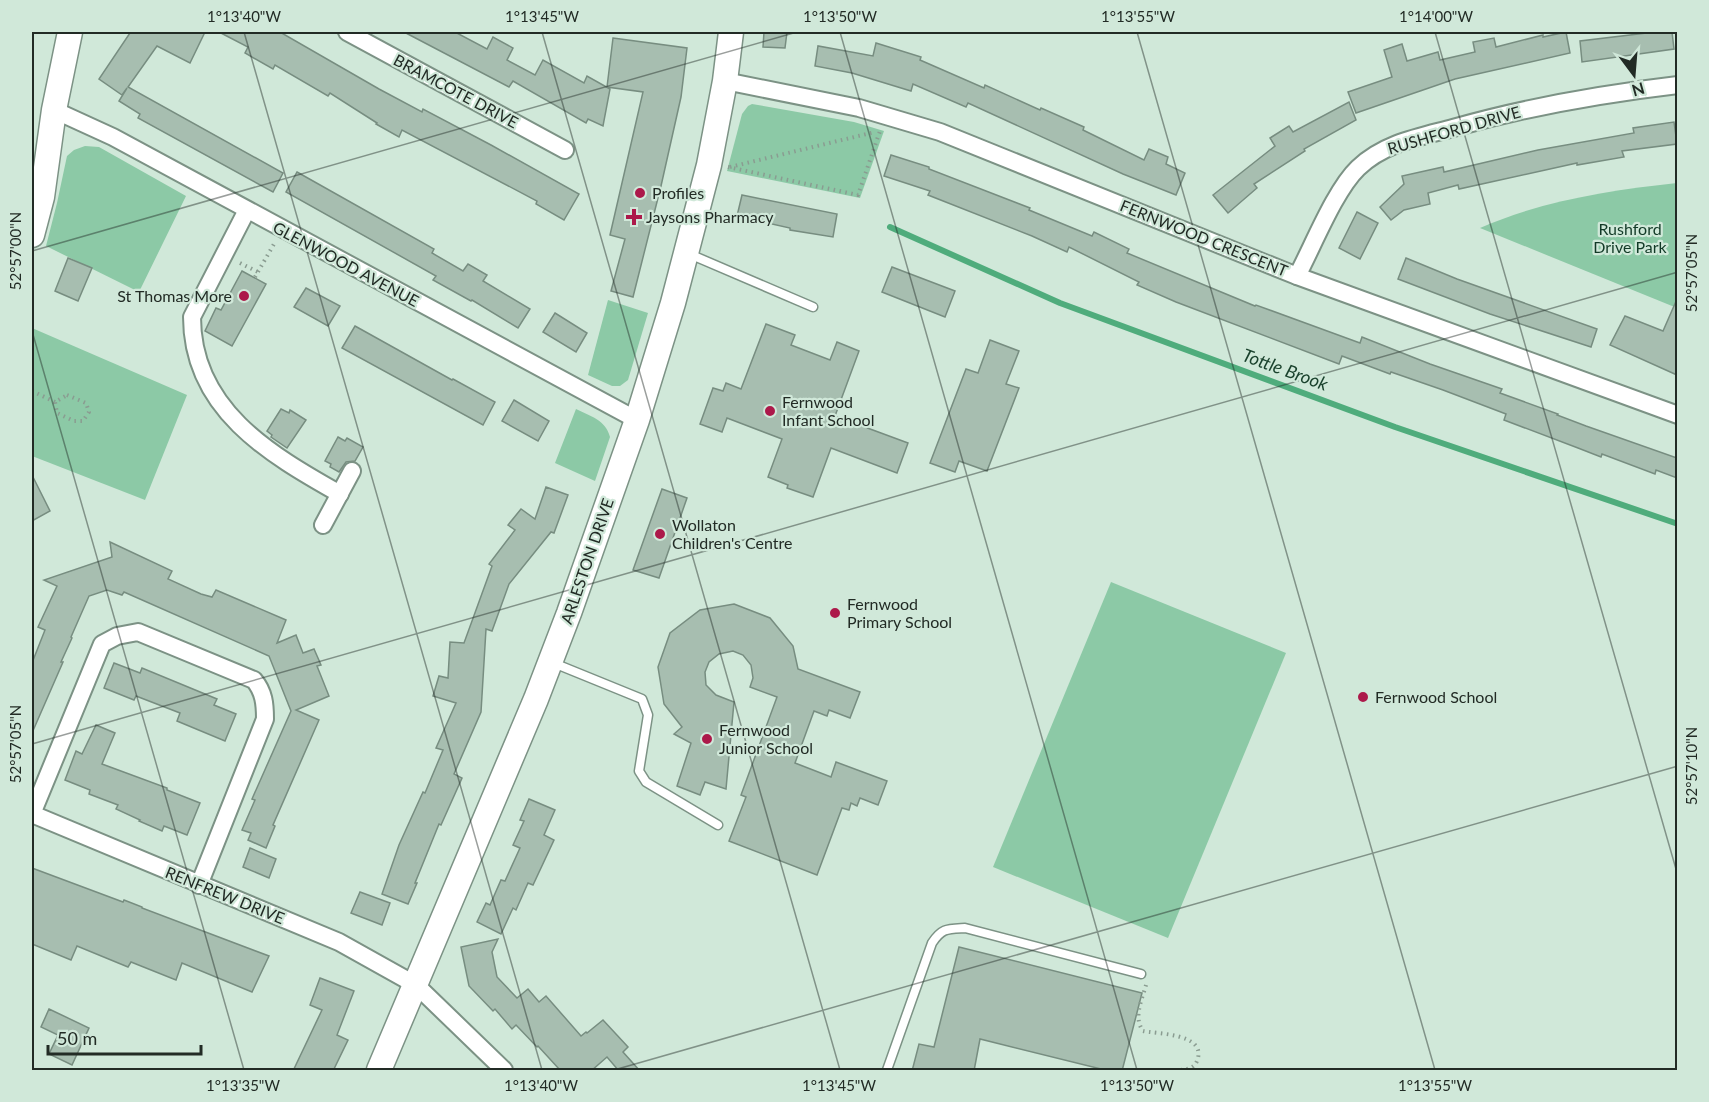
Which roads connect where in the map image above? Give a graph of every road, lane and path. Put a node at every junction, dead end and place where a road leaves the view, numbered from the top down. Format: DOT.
graph roads {
  1 [pos="70,32"];
  2 [pos="347,32"];
  3 [pos="731,32"];
  4 [pos="725,81"];
  5 [pos="1677,85"];
  6 [pos="54,110"];
  7 [pos="882,123"];
  8 [pos="565,150"];
  9 [pos="718,166"];
  10 [pos="247,210"];
  11 [pos="282,229"];
  12 [pos="32,235"];
  13 [pos="687,253"];
  14 [pos="1297,276"];
  15 [pos="255,277"];
  16 [pos="813,307"];
  17 [pos="32,391"];
  18 [pos="56,402"];
  19 [pos="1677,415"];
  20 [pos="637,420"];
  21 [pos="352,471"];
  22 [pos="340,494"];
  23 [pos="323,525"];
  24 [pos="550,662"];
  25 [pos="32,814"];
  26 [pos="718,825"];
  27 [pos="200,885"];
  28 [pos="1141,974"];
  29 [pos="416,985"];
  30 [pos="379,1071"];
  31 [pos="504,1071"];
  32 [pos="887,1071"];
  33 [pos="1177,1071"];
  1 -- 6 [label="street"];
  2 -- 8 [label="street, BRAMCOTE DRIVE"];
  3 -- 4 [label="street, ARLESTON DRIVE"];
  4 -- 7 [label="street, FERNWOOD CRESCENT"];
  4 -- 9 [label="street, ARLESTON DRIVE"];
  5 -- 14 [label="street, RUSHFORD DRIVE"];
  6 -- 10 [label="street, GLENWOOD AVENUE"];
  6 -- 12 [label="street"];
  7 -- 9 [label="path"];
  7 -- 9 [label="path"];
  7 -- 14 [label="street, FERNWOOD CRESCENT"];
  9 -- 13 [label="street, ARLESTON DRIVE"];
  10 -- 11 [label="street, GLENWOOD AVENUE"];
  10 -- 22 [label="street"];
  11 -- 15 [label="path"];
  11 -- 20 [label="street, GLENWOOD AVENUE"];
  13 -- 16 [label="lane"];
  13 -- 20 [label="street, ARLESTON DRIVE"];
  14 -- 19 [label="street, FERNWOOD CRESCENT"];
  17 -- 18 [label="path"];
  18 -- 18 [label="path"];
  20 -- 24 [label="street, ARLESTON DRIVE"];
  21 -- 22 [label="street"];
  22 -- 23 [label="street"];
  24 -- 26 [label="lane"];
  24 -- 29 [label="street, ARLESTON DRIVE"];
  25 -- 27 [label="street, RENFREW DRIVE"];
  25 -- 27 [label="street"];
  27 -- 29 [label="street, RENFREW DRIVE"];
  28 -- 32 [label="lane"];
  28 -- 33 [label="path"];
  29 -- 30 [label="street, ARLESTON DRIVE"];
  29 -- 31 [label="street, RENFREW DRIVE"];
}
